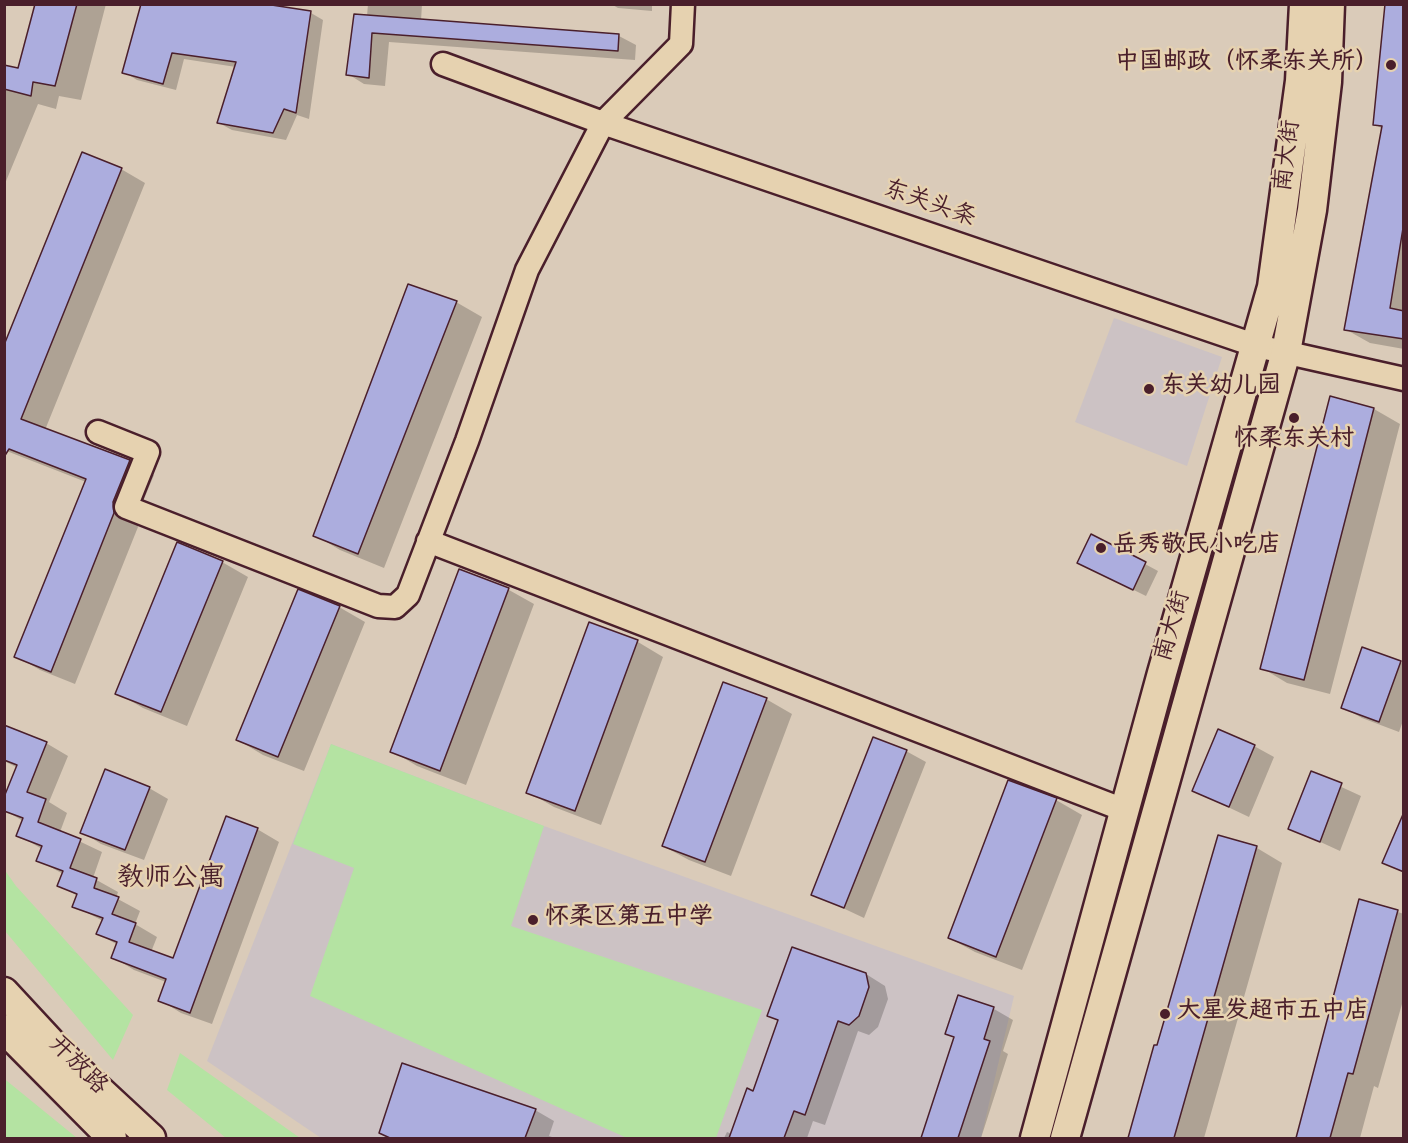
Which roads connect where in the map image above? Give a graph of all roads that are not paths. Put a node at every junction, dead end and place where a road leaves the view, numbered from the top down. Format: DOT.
graph roads {
  1 [pos="684,4"];
  2 [pos="1304,4"];
  3 [pos="1330,4"];
  4 [pos="443,64"];
  5 [pos="603,123"];
  6 [pos="1257,346"];
  7 [pos="1286,352"];
  8 [pos="1404,380"];
  9 [pos="98,432"];
  10 [pos="428,541"];
  11 [pos="1124,810"];
  12 [pos="4,992"];
  13 [pos="4,1029"];
  14 [pos="112,1138"];
  15 [pos="151,1138"];
  16 [pos="1035,1138"];
  17 [pos="1065,1138"];
  1 -- 5 [label="street"];
  2 -- 6 [label="main road, 南大街"];
  3 -- 7 [label="main road, 南大街"];
  4 -- 5 [label="street, 东关头条"];
  5 -- 6 [label="street, 东关头条"];
  5 -- 10 [label="street"];
  6 -- 7 [label="street, 东关头条"];
  6 -- 11 [label="main road, 南大街"];
  7 -- 8 [label="street, 东关头条"];
  7 -- 17 [label="main road, 南大街"];
  9 -- 10 [label="street"];
  10 -- 11 [label="street"];
  11 -- 16 [label="main road, 南大街"];
  12 -- 15 [label="main road, 开放路"];
  13 -- 14 [label="main road, 开放路"];
}
